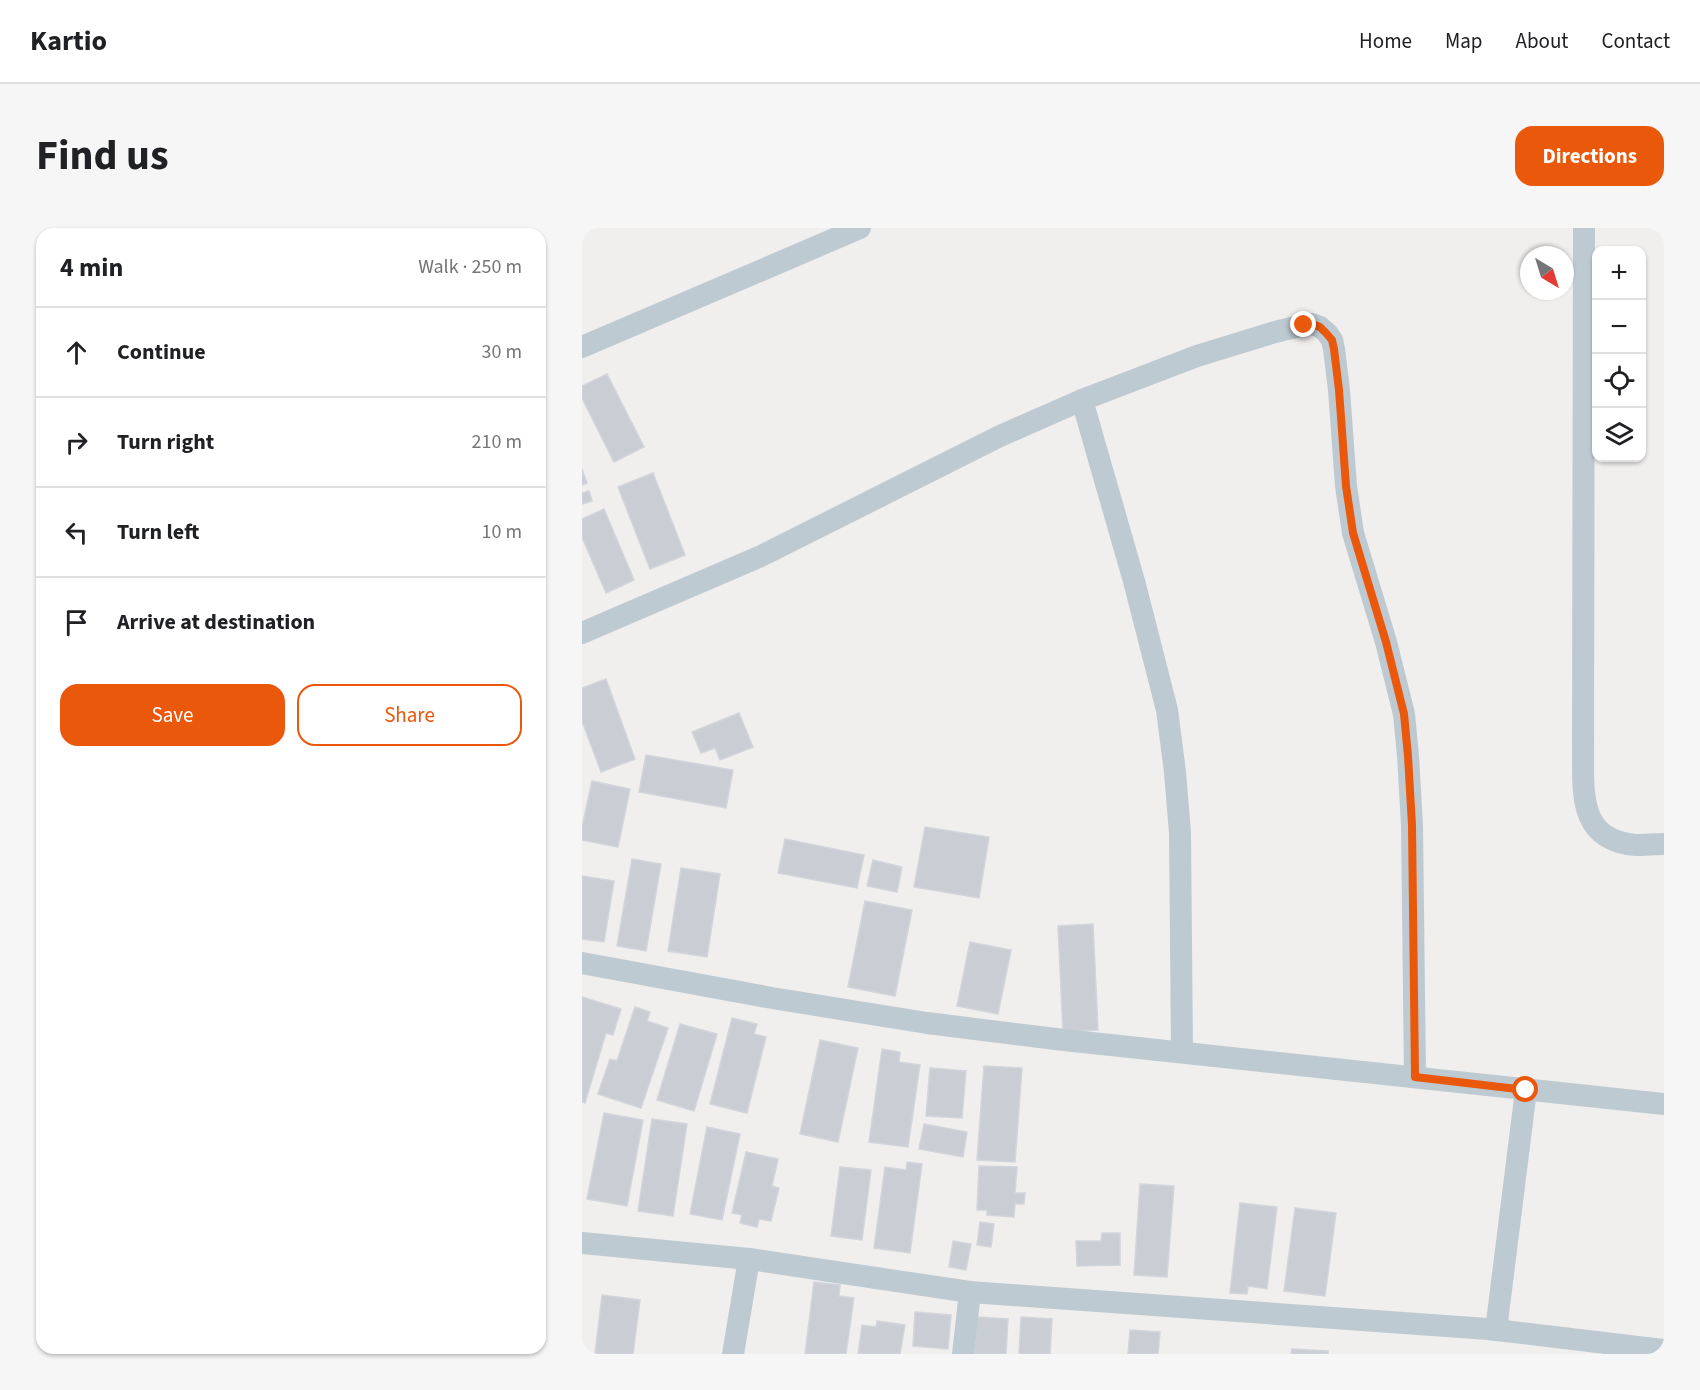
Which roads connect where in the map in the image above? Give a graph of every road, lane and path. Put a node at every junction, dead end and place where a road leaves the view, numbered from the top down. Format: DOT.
graph roads {
  1 [pos="860,228"];
  2 [pos="1584,228"];
  3 [pos="582,347"];
  4 [pos="1082,400"];
  5 [pos="582,633"];
  6 [pos="1664,844"];
  7 [pos="582,963"];
  8 [pos="1182,1052"];
  9 [pos="1415,1077"];
  10 [pos="1526,1090"];
  11 [pos="1664,1104"];
  12 [pos="582,1243"];
  13 [pos="749,1259"];
  14 [pos="970,1292"];
  15 [pos="1496,1330"];
  16 [pos="1664,1350"];
  17 [pos="733,1354"];
  18 [pos="963,1354"];
  1 -- 3 [label="street"];
  2 -- 6 [label="street"];
  4 -- 5 [label="street"];
  4 -- 8 [label="street"];
  4 -- 9 [label="street"];
  7 -- 8 [label="street"];
  8 -- 9 [label="street"];
  9 -- 10 [label="street"];
  10 -- 11 [label="street"];
  10 -- 15 [label="street"];
  12 -- 13 [label="street"];
  13 -- 14 [label="street"];
  13 -- 17 [label="street"];
  14 -- 15 [label="street"];
  14 -- 18 [label="street"];
  15 -- 16 [label="street"];
}
